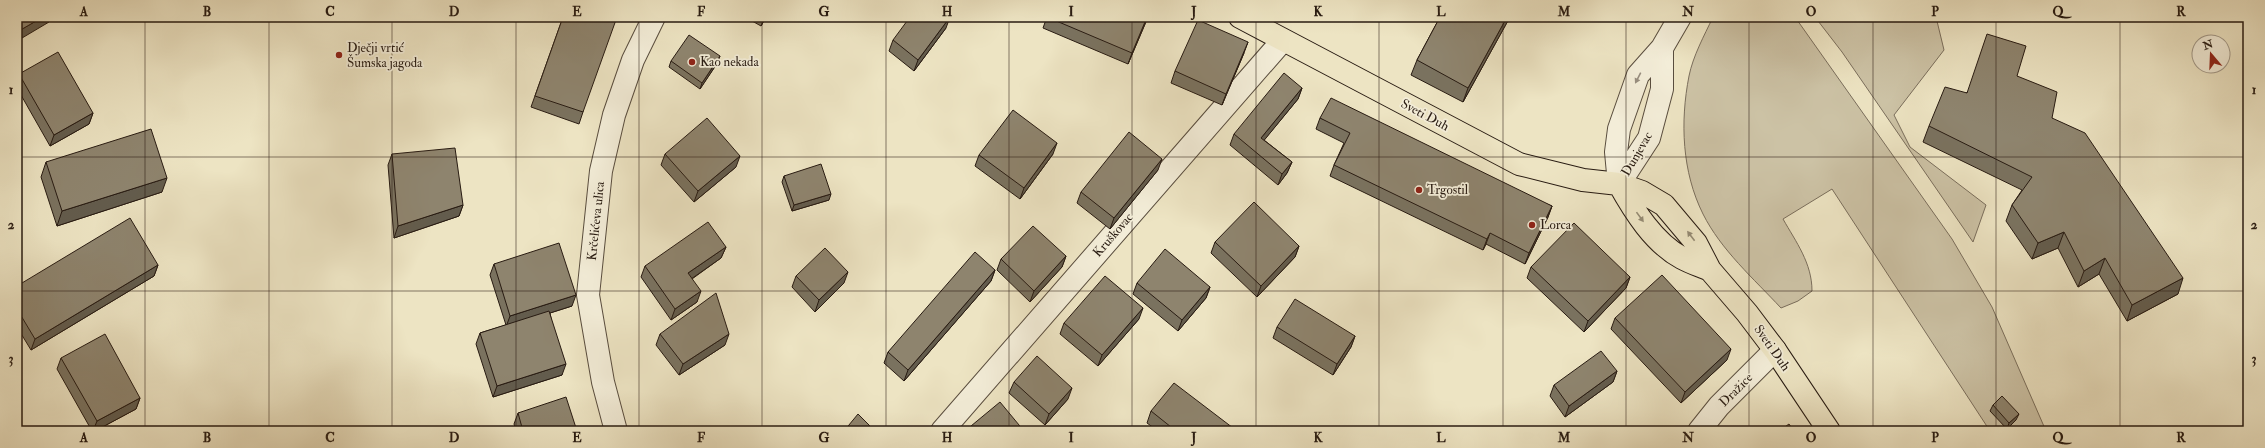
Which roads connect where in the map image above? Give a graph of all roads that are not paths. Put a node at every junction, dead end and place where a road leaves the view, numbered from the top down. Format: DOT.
graph roads {
  1 [pos="654,17"];
  2 [pos="1240,17"];
  3 [pos="1680,17"];
  4 [pos="1283,40"];
  5 [pos="1662,48"];
  6 [pos="1619,184"];
  7 [pos="1775,350"];
  8 [pos="616,431"];
  9 [pos="942,431"];
  10 [pos="1699,431"];
  11 [pos="1829,431"];
  1 -- 8 [label="street, Krčelićeva ulica"];
  2 -- 4 [label="main road, Sveti Duh"];
  3 -- 5 [label="street, Dunjevac"];
  4 -- 6 [label="main road, Sveti Duh"];
  4 -- 9 [label="street, Kruškovac"];
  5 -- 6 [label="street, Dunjevac"];
  5 -- 6 [label="street, Dunjevac, one-way"];
  6 -- 7 [label="main road, Sveti Duh"];
  7 -- 10 [label="street, Dražice"];
  7 -- 11 [label="main road, Sveti Duh"];
}
